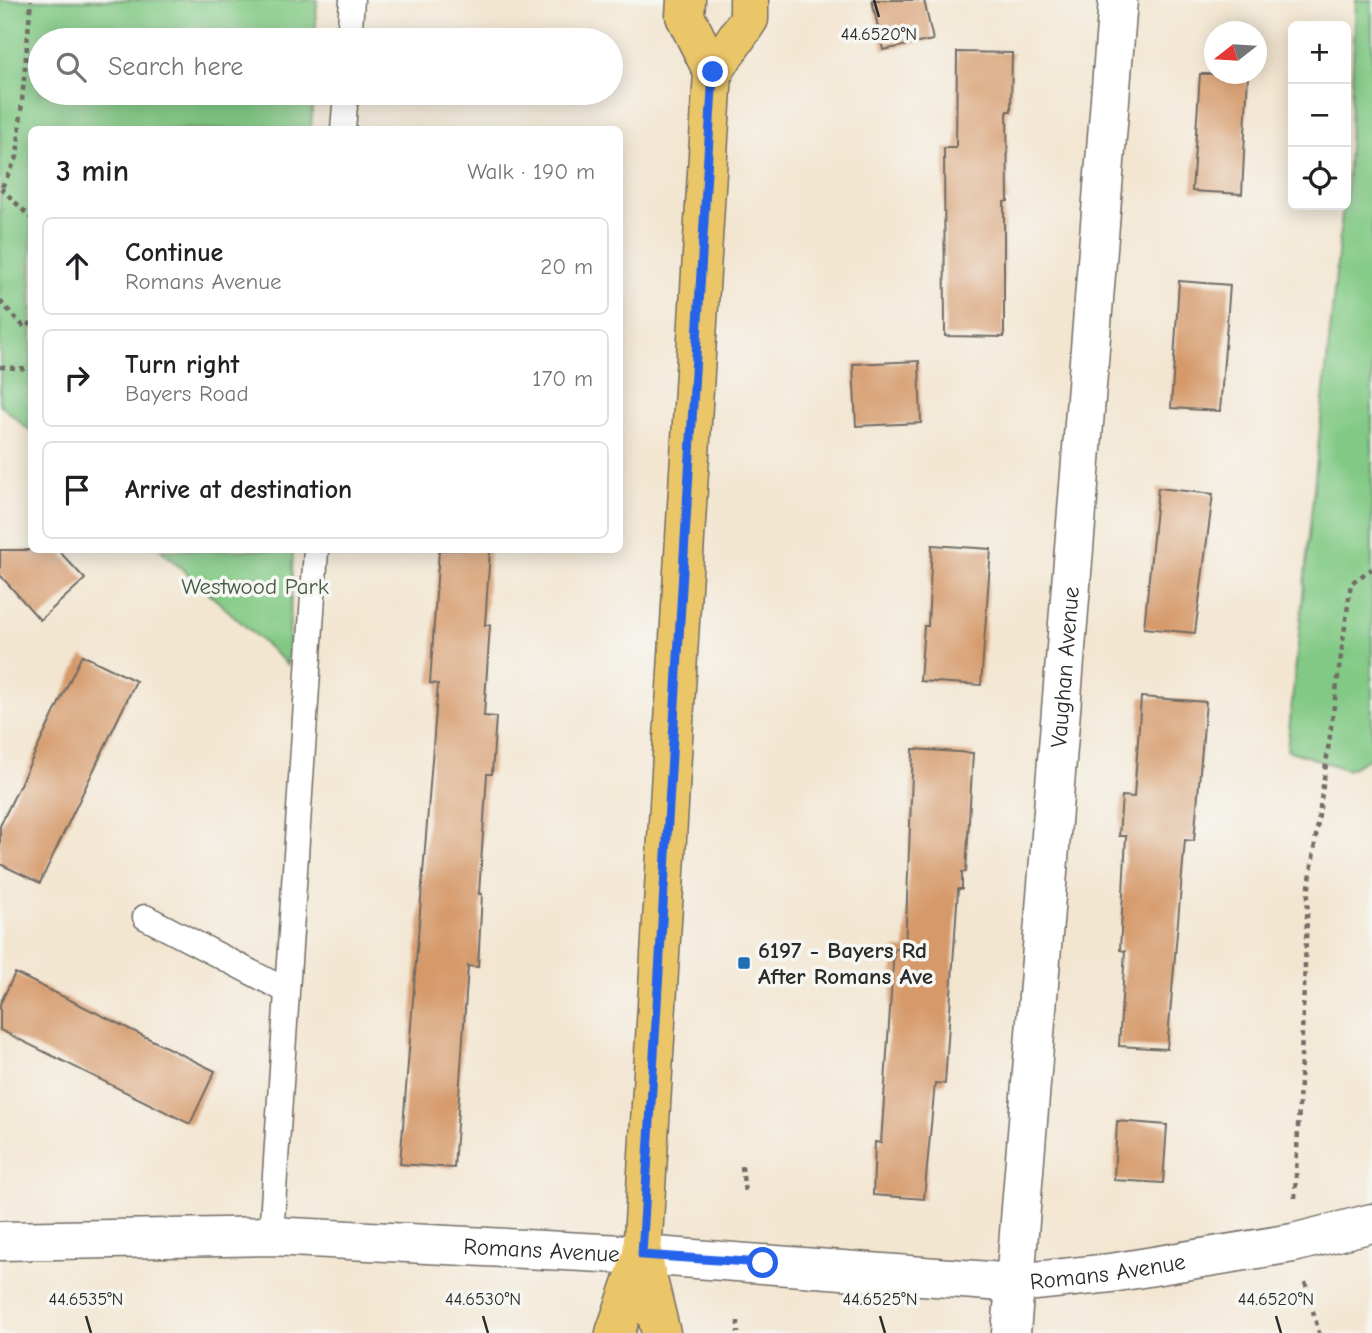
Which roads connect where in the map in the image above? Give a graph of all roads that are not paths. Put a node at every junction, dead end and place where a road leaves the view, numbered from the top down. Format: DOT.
graph roads {
  1 [pos="352,0"];
  2 [pos="686,0"];
  3 [pos="749,0"];
  4 [pos="1118,0"];
  5 [pos="350,28"];
  6 [pos="713,72"];
  7 [pos="345,105"];
  8 [pos="343,126"];
  9 [pos="316,553"];
  10 [pos="145,917"];
  11 [pos="287,991"];
  12 [pos="1372,1223"];
  13 [pos="271,1236"];
  14 [pos="0,1241"];
  15 [pos="642,1255"];
  16 [pos="1016,1283"];
  17 [pos="615,1333"];
  18 [pos="661,1333"];
  19 [pos="1012,1333"];
  1 -- 5 [label="lane"];
  2 -- 6 [label="main road"];
  3 -- 6 [label="main road"];
  4 -- 16 [label="street, Vaughan Avenue"];
  6 -- 15 [label="main road"];
  7 -- 8 [label="lane"];
  9 -- 11 [label="lane"];
  10 -- 11 [label="lane"];
  11 -- 13 [label="lane"];
  12 -- 16 [label="street, Romans Avenue"];
  13 -- 14 [label="street, Romans Avenue"];
  13 -- 15 [label="street, Romans Avenue"];
  15 -- 16 [label="street, Romans Avenue"];
  15 -- 17 [label="main road"];
  15 -- 18 [label="main road"];
  16 -- 19 [label="street, Vaughan Avenue"];
}
